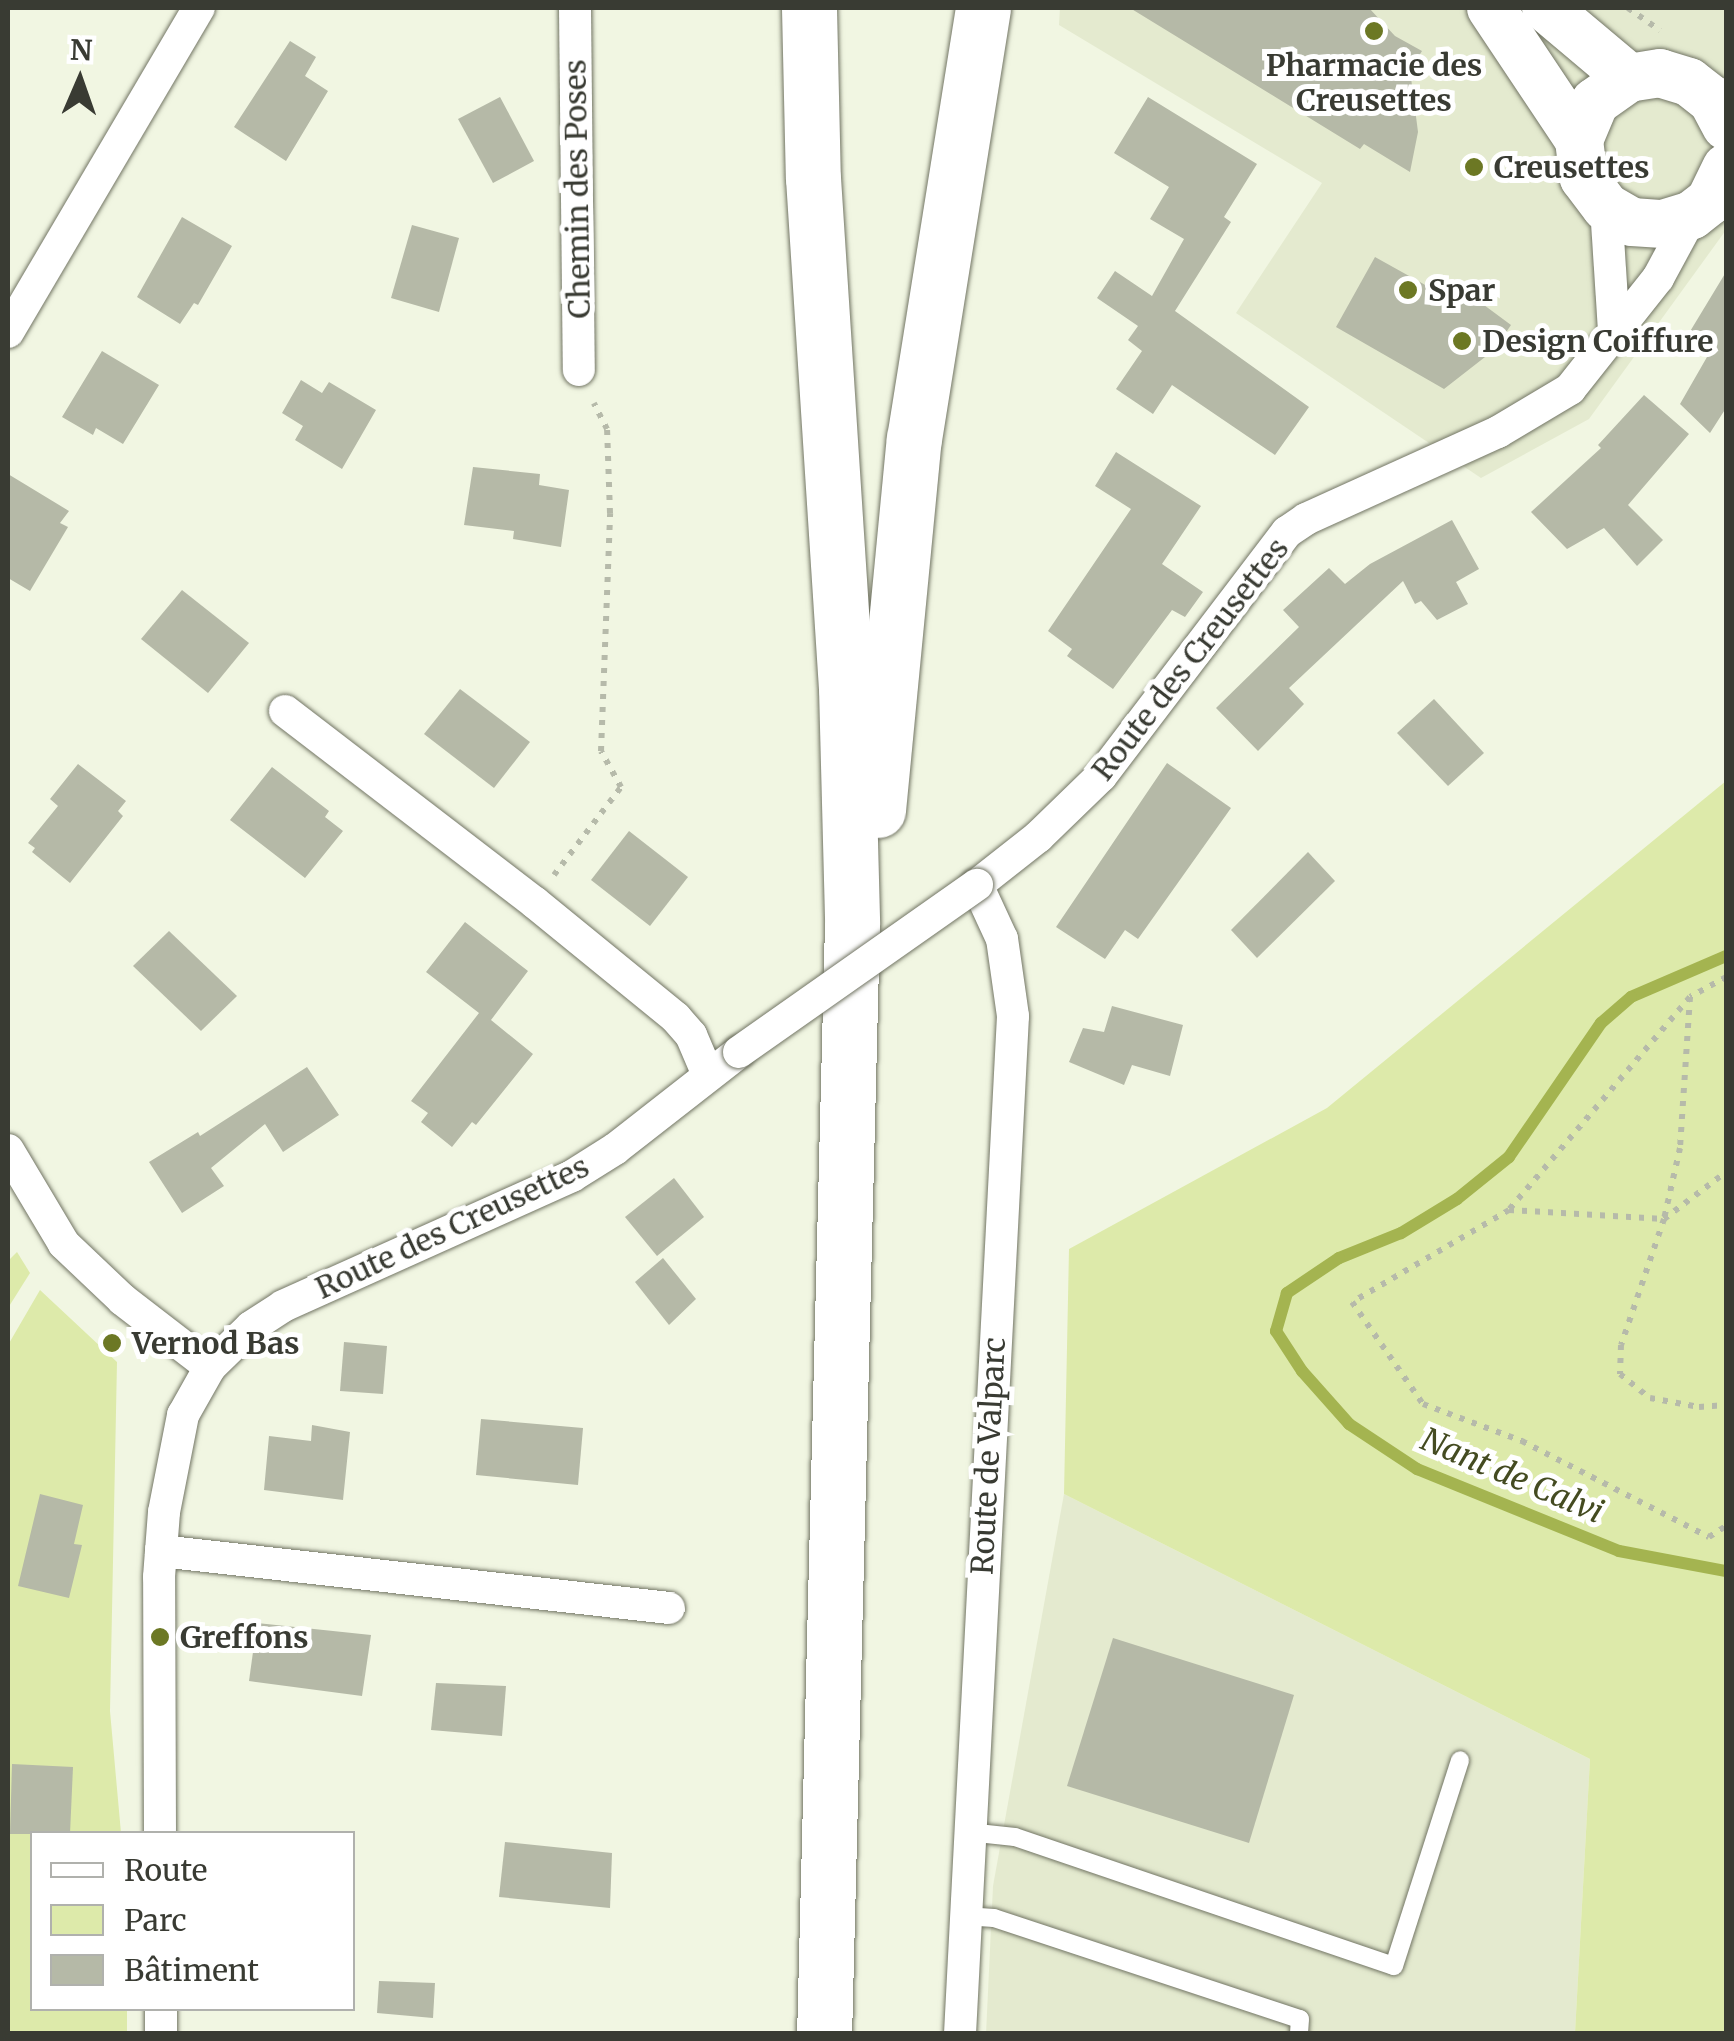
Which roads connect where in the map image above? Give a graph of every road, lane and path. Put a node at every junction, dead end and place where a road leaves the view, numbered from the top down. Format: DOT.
graph roads {
  1 [pos="199,8"];
  2 [pos="575,8"];
  3 [pos="984,8"];
  4 [pos="1491,8"];
  5 [pos="1546,8"];
  6 [pos="810,17"];
  7 [pos="1629,78"];
  8 [pos="1722,110"];
  9 [pos="1579,140"];
  10 [pos="1717,186"];
  11 [pos="1606,207"];
  12 [pos="1614,330"];
  13 [pos="8,332"];
  14 [pos="579,370"];
  15 [pos="285,712"];
  16 [pos="977,885"];
  17 [pos="534,902"];
  18 [pos="1726,976"];
  19 [pos="1690,997"];
  20 [pos="708,1075"];
  21 [pos="850,1086"];
  22 [pos="8,1150"];
  23 [pos="1726,1172"];
  24 [pos="1509,1210"];
  25 [pos="1664,1218"];
  26 [pos="210,1367"];
  27 [pos="1726,1405"];
  28 [pos="1726,1526"];
  29 [pos="160,1551"];
  30 [pos="669,1608"];
  31 [pos="1460,1760"];
  32 [pos="160,1831"];
  33 [pos="968,1832"];
  34 [pos="964,1916"];
  35 [pos="824,2034"];
  36 [pos="960,2034"];
  37 [pos="1300,2034"];
  1 -- 13 [label="street"];
  2 -- 14 [label="street, Chemin des Poses"];
  3 -- 21 [label="highway"];
  4 -- 9 [label="main road"];
  5 -- 7 [label="main road"];
  6 -- 21 [label="highway"];
  7 -- 8 [label="main road"];
  7 -- 9 [label="main road"];
  9 -- 11 [label="main road"];
  10 -- 11 [label="main road"];
  10 -- 12 [label="street, Route des Creusettes"];
  11 -- 12 [label="street"];
  12 -- 16 [label="street, Route des Creusettes"];
  14 -- 17 [label="path"];
  15 -- 17 [label="street"];
  16 -- 20 [label="street, Route des Creusettes, bridge"];
  16 -- 33 [label="street, Route de Valparc"];
  17 -- 20 [label="street"];
  18 -- 19 [label="path"];
  19 -- 24 [label="path"];
  19 -- 25 [label="path"];
  20 -- 26 [label="street, Route des Creusettes"];
  21 -- 35 [label="highway"];
  22 -- 26 [label="street"];
  23 -- 25 [label="path"];
  24 -- 25 [label="path"];
  24 -- 28 [label="path"];
  25 -- 27 [label="path"];
  26 -- 29 [label="street, Route des Creusettes"];
  29 -- 30 [label="street"];
  29 -- 32 [label="street, Route des Creusettes"];
  31 -- 33 [label="lane"];
  33 -- 34 [label="street, Route de Valparc"];
  34 -- 36 [label="street, Route de Valparc"];
  34 -- 37 [label="lane"];
}
